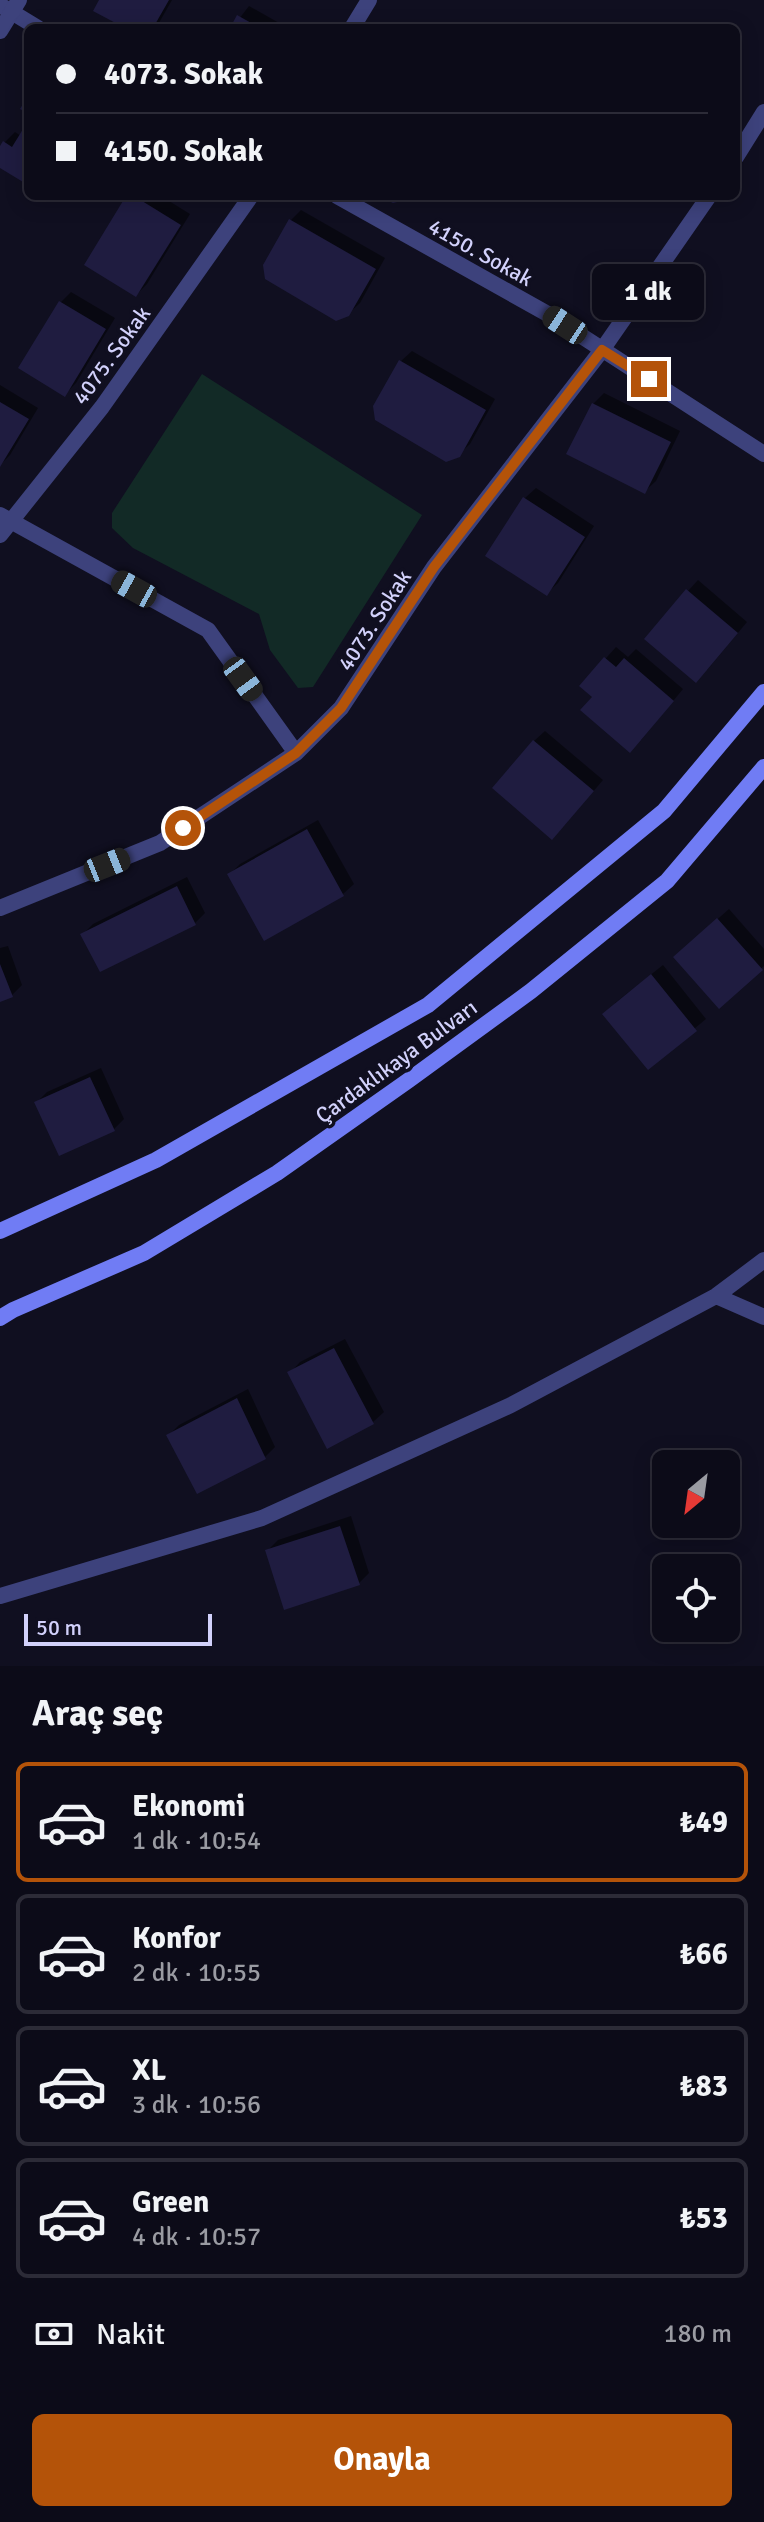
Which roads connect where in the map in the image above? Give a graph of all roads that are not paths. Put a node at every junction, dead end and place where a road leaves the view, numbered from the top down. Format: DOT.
graph roads {
  1 [pos="369,0"];
  2 [pos="11,6"];
  3 [pos="33,24"];
  4 [pos="354,24"];
  5 [pos="0,31"];
  6 [pos="764,112"];
  7 [pos="740,151"];
  8 [pos="248,200"];
  9 [pos="344,200"];
  10 [pos="706,200"];
  11 [pos="602,350"];
  12 [pos="764,454"];
  13 [pos="4,524"];
  14 [pos="764,692"];
  15 [pos="296,753"];
  16 [pos="764,767"];
  17 [pos="0,908"];
  18 [pos="0,1231"];
  19 [pos="764,1260"];
  20 [pos="716,1296"];
  21 [pos="764,1317"];
  22 [pos="0,1318"];
  23 [pos="0,1596"];
  1 -- 4 [label="street"];
  2 -- 3 [label="street"];
  2 -- 5 [label="street"];
  6 -- 7 [label="street"];
  8 -- 13 [label="street, 4075. Sokak"];
  9 -- 11 [label="street, 4150. Sokak"];
  10 -- 11 [label="street, 4073. Sokak"];
  11 -- 12 [label="street, 4150. Sokak"];
  11 -- 15 [label="street, 4073. Sokak"];
  13 -- 15 [label="street"];
  14 -- 18 [label="main road, Çardaklıkaya Bulvarı"];
  15 -- 17 [label="street, 4073. Sokak"];
  16 -- 22 [label="main road, Çardaklıkaya Bulvarı"];
  19 -- 20 [label="street"];
  20 -- 21 [label="street"];
  20 -- 23 [label="street"];
}
